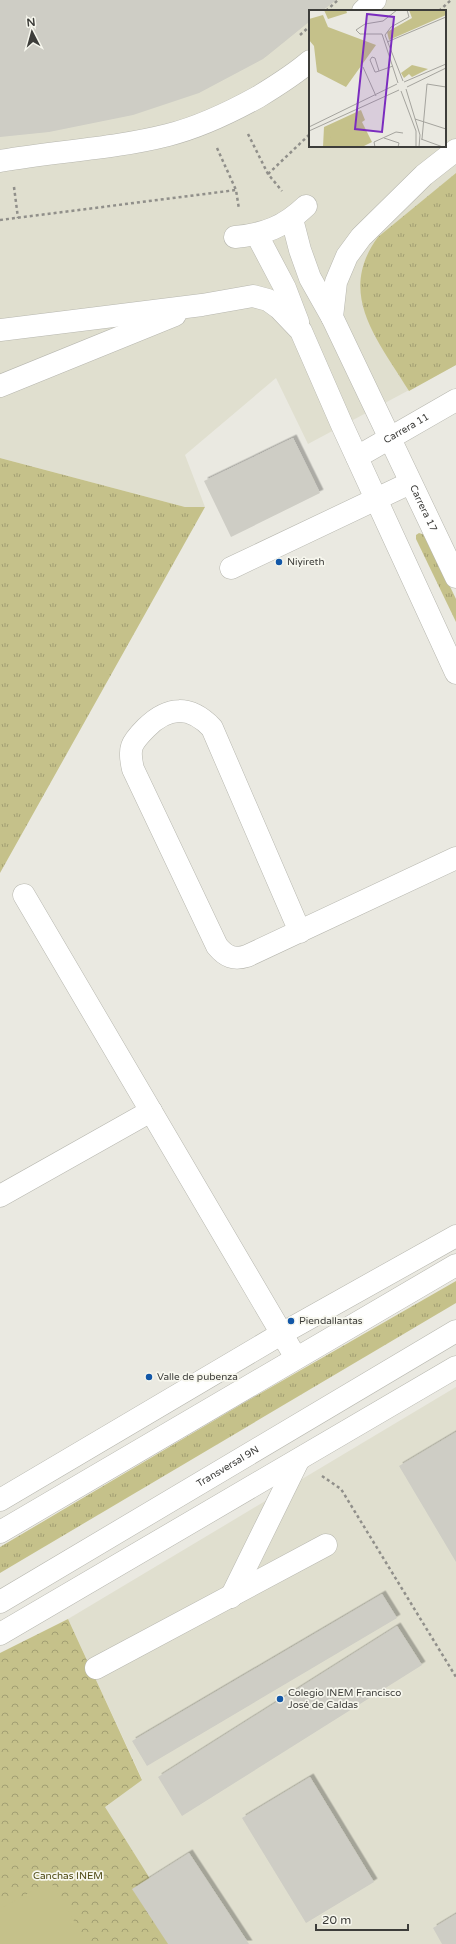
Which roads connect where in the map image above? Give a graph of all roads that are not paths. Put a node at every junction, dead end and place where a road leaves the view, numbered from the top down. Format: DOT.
graph roads {
  1 [pos="375,0"];
  2 [pos="365,10"];
  3 [pos="309,62"];
  4 [pos="456,150"];
  5 [pos="0,161"];
  6 [pos="202,304"];
  7 [pos="332,317"];
  8 [pos="0,330"];
  9 [pos="301,331"];
  10 [pos="0,386"];
  11 [pos="456,400"];
  12 [pos="390,439"];
  13 [pos="356,457"];
  14 [pos="410,483"];
  15 [pos="376,499"];
  16 [pos="231,568"];
  17 [pos="456,577"];
  18 [pos="456,673"];
  19 [pos="456,858"];
  20 [pos="24,895"];
  21 [pos="300,932"];
  22 [pos="151,1111"];
  23 [pos="0,1196"];
  24 [pos="456,1236"];
  25 [pos="456,1265"];
  26 [pos="456,1331"];
  27 [pos="281,1334"];
  28 [pos="296,1358"];
  29 [pos="456,1367"];
  30 [pos="298,1461"];
  31 [pos="0,1500"];
  32 [pos="0,1532"];
  33 [pos="326,1545"];
  34 [pos="231,1597"];
  35 [pos="0,1602"];
  36 [pos="0,1634"];
  37 [pos="96,1668"];
  1 -- 2 [label="street"];
  3 -- 5 [label="street"];
  4 -- 7 [label="street"];
  6 -- 8 [label="street"];
  6 -- 9 [label="street"];
  6 -- 10 [label="street"];
  7 -- 9 [label="street, Carrera 17"];
  7 -- 12 [label="street, Carrera 17"];
  9 -- 13 [label="street"];
  11 -- 12 [label="street, Carrera 11"];
  12 -- 13 [label="street, Carrera 11"];
  12 -- 14 [label="street, Carrera 17"];
  13 -- 15 [label="street"];
  14 -- 15 [label="street"];
  14 -- 17 [label="street, Carrera 17"];
  15 -- 16 [label="street"];
  15 -- 18 [label="street"];
  19 -- 21 [label="street"];
  20 -- 22 [label="street"];
  21 -- 21 [label="street"];
  22 -- 23 [label="street"];
  22 -- 27 [label="street"];
  24 -- 27 [label="street"];
  25 -- 28 [label="street"];
  26 -- 35 [label="street, Transversal 9N"];
  27 -- 28 [label="street"];
  27 -- 31 [label="street"];
  28 -- 32 [label="street"];
  29 -- 30 [label="street"];
  30 -- 34 [label="street"];
  30 -- 36 [label="street"];
  33 -- 34 [label="street"];
  34 -- 37 [label="street"];
}
